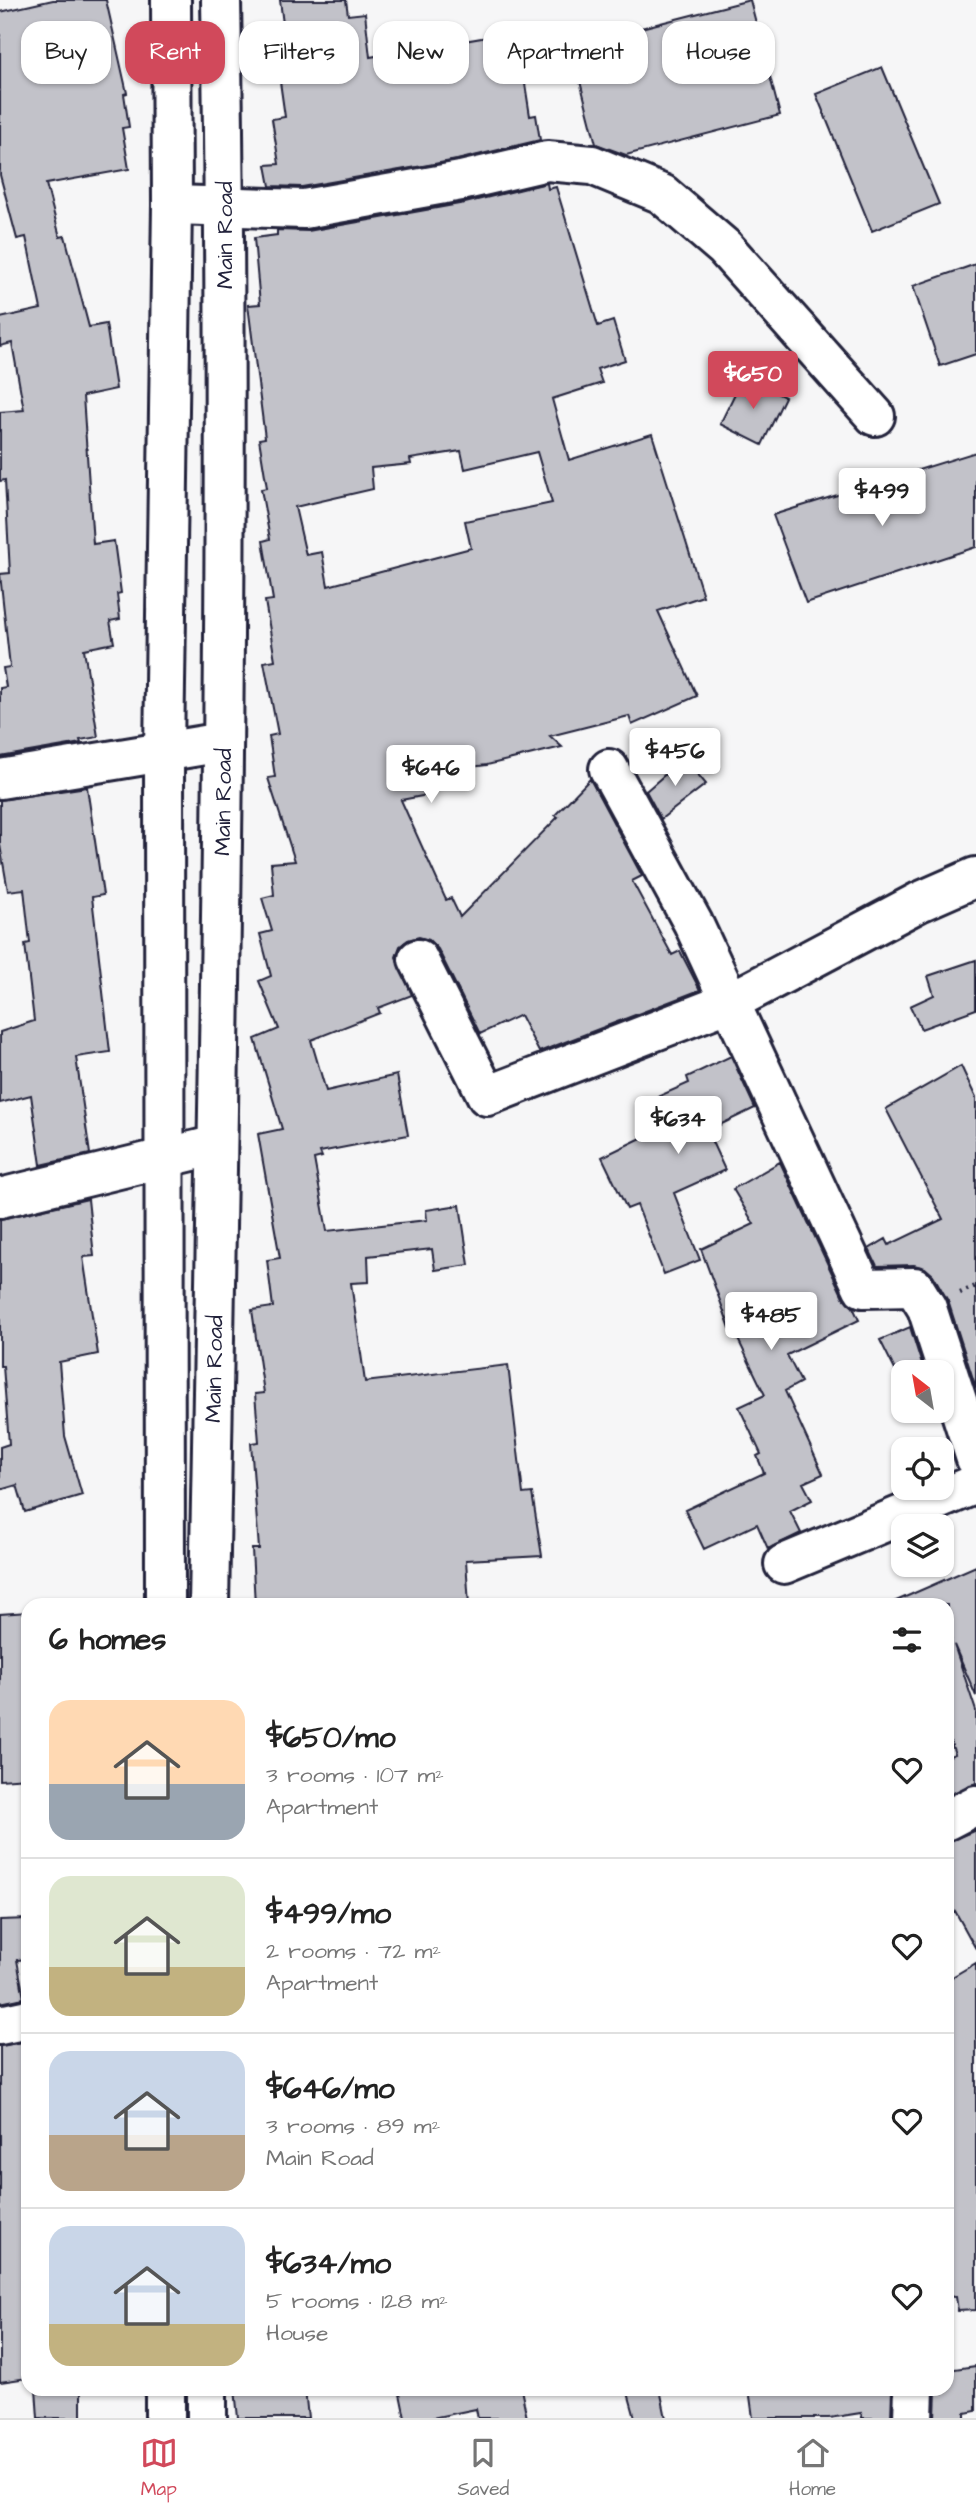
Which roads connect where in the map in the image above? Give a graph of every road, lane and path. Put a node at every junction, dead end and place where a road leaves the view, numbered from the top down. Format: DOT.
graph roads {
  1 [pos="171,0"];
  2 [pos="221,0"];
  3 [pos="172,205"];
  4 [pos="225,205"];
  5 [pos="875,416"];
  6 [pos="223,743"];
  7 [pos="164,752"];
  8 [pos="609,769"];
  9 [pos="0,779"];
  10 [pos="976,877"];
  11 [pos="418,959"];
  12 [pos="730,1002"];
  13 [pos="218,1145"];
  14 [pos="166,1157"];
  15 [pos="0,1198"];
  16 [pos="976,1459"];
  17 [pos="976,1484"];
  18 [pos="784,1564"];
  19 [pos="165,1598"];
  20 [pos="209,1598"];
  21 [pos="976,1805"];
  22 [pos="954,1816"];
  23 [pos="21,2020"];
  24 [pos="0,2025"];
  25 [pos="165,2396"];
  26 [pos="207,2396"];
  27 [pos="914,2396"];
  28 [pos="165,2418"];
  29 [pos="207,2418"];
  30 [pos="914,2418"];
  1 -- 3 [label="main road, Main Road"];
  2 -- 4 [label="main road, Main Road"];
  3 -- 4 [label="main road"];
  3 -- 7 [label="main road, Main Road"];
  4 -- 5 [label="main road"];
  4 -- 6 [label="main road, Main Road"];
  6 -- 7 [label="main road"];
  6 -- 13 [label="main road, Main Road"];
  7 -- 9 [label="main road"];
  7 -- 14 [label="main road, Main Road"];
  8 -- 12 [label="main road"];
  10 -- 12 [label="main road"];
  11 -- 12 [label="main road"];
  12 -- 16 [label="main road"];
  13 -- 14 [label="main road"];
  13 -- 20 [label="main road, Main Road"];
  14 -- 15 [label="main road"];
  14 -- 19 [label="main road, Main Road"];
  17 -- 18 [label="main road"];
  21 -- 22 [label="main road"];
  23 -- 24 [label="main road"];
  25 -- 28 [label="main road"];
  26 -- 29 [label="main road"];
  27 -- 30 [label="main road"];
}
